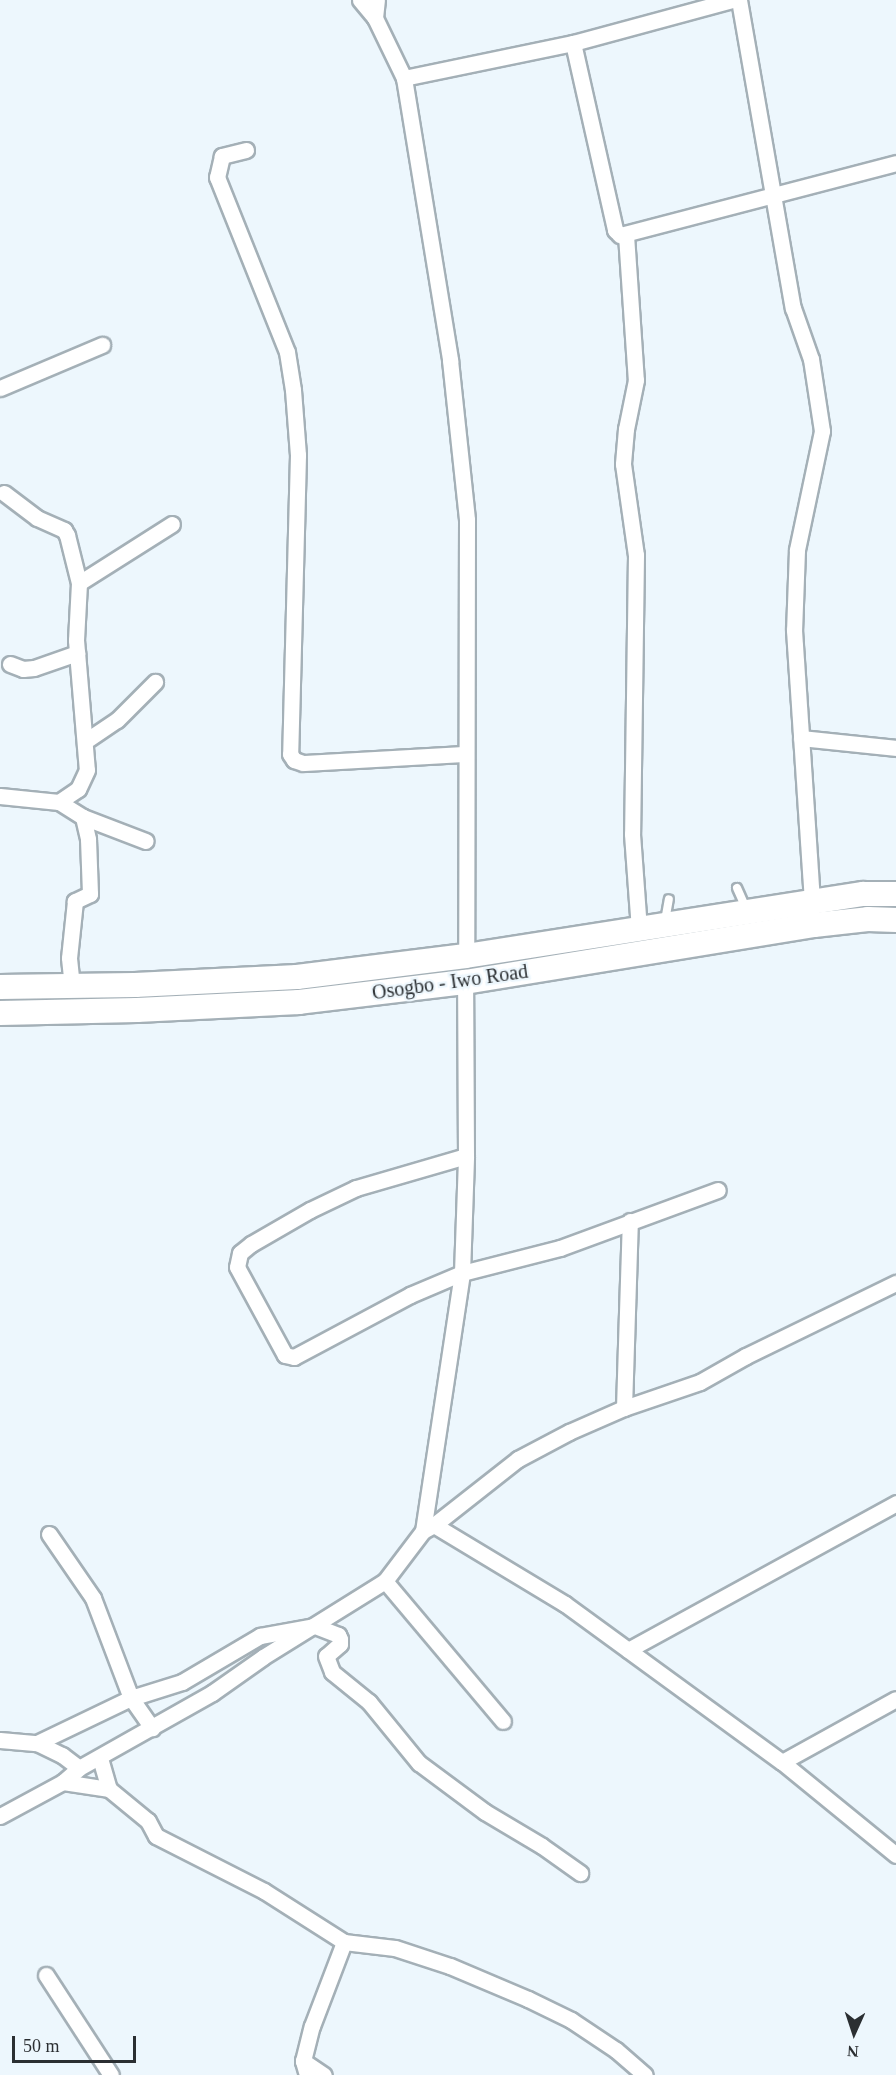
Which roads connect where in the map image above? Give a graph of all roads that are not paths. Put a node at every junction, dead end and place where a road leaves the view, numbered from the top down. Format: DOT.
graph roads {
  1 [pos="360,0"];
  2 [pos="377,0"];
  3 [pos="732,0"];
  4 [pos="739,0"];
  5 [pos="375,18"];
  6 [pos="573,42"];
  7 [pos="404,78"];
  8 [pos="246,150"];
  9 [pos="896,163"];
  10 [pos="776,195"];
  11 [pos="626,235"];
  12 [pos="102,345"];
  13 [pos="0,388"];
  14 [pos="4,493"];
  15 [pos="172,524"];
  16 [pos="79,583"];
  17 [pos="77,653"];
  18 [pos="10,664"];
  19 [pos="155,682"];
  20 [pos="801,738"];
  21 [pos="87,740"];
  22 [pos="896,748"];
  23 [pos="465,754"];
  24 [pos="78,789"];
  25 [pos="0,796"];
  26 [pos="59,802"];
  27 [pos="78,813"];
  28 [pos="146,841"];
  29 [pos="737,888"];
  30 [pos="896,894"];
  31 [pos="669,898"];
  32 [pos="812,901"];
  33 [pos="748,912"];
  34 [pos="896,920"];
  35 [pos="664,925"];
  36 [pos="639,929"];
  37 [pos="466,957"];
  38 [pos="465,982"];
  39 [pos="72,986"];
  40 [pos="0,987"];
  41 [pos="0,1013"];
  42 [pos="466,1156"];
  43 [pos="718,1190"];
  44 [pos="630,1221"];
  45 [pos="462,1273"];
  46 [pos="896,1283"];
  47 [pos="624,1408"];
  48 [pos="896,1503"];
  49 [pos="429,1528"];
  50 [pos="50,1534"];
  51 [pos="385,1581"];
  52 [pos="315,1626"];
  53 [pos="628,1650"];
  54 [pos="131,1698"];
  55 [pos="896,1699"];
  56 [pos="503,1721"];
  57 [pos="152,1728"];
  58 [pos="0,1740"];
  59 [pos="37,1743"];
  60 [pos="100,1758"];
  61 [pos="782,1762"];
  62 [pos="80,1768"];
  63 [pos="63,1782"];
  64 [pos="109,1789"];
  65 [pos="0,1816"];
  66 [pos="896,1855"];
  67 [pos="579,1874"];
  68 [pos="344,1942"];
  69 [pos="46,1975"];
  70 [pos="305,2068"];
  71 [pos="111,2075"];
  72 [pos="324,2075"];
  73 [pos="645,2075"];
  1 -- 5 [label="street"];
  2 -- 5 [label="street"];
  3 -- 6 [label="street"];
  4 -- 10 [label="street"];
  5 -- 7 [label="street"];
  6 -- 7 [label="street"];
  6 -- 11 [label="street"];
  7 -- 23 [label="street"];
  8 -- 23 [label="street"];
  9 -- 10 [label="street"];
  10 -- 11 [label="street"];
  10 -- 20 [label="street"];
  11 -- 36 [label="street"];
  12 -- 13 [label="street"];
  14 -- 16 [label="street"];
  15 -- 16 [label="street"];
  16 -- 17 [label="street"];
  17 -- 18 [label="street"];
  17 -- 21 [label="street"];
  19 -- 21 [label="street"];
  20 -- 22 [label="street"];
  20 -- 32 [label="street"];
  21 -- 24 [label="street"];
  23 -- 37 [label="street"];
  24 -- 26 [label="street"];
  24 -- 27 [label="street"];
  25 -- 26 [label="street"];
  26 -- 27 [label="street"];
  27 -- 28 [label="street"];
  27 -- 39 [label="street"];
  29 -- 33 [label="lane"];
  30 -- 32 [label="main road, Osogbo - Iwo Road"];
  31 -- 35 [label="lane"];
  32 -- 33 [label="main road, Osogbo - Iwo Road"];
  33 -- 35 [label="main road, Osogbo - Iwo Road"];
  34 -- 38 [label="main road, Osogbo - Iwo Road"];
  35 -- 36 [label="main road, Osogbo - Iwo Road"];
  36 -- 37 [label="main road, Osogbo - Iwo Road"];
  37 -- 39 [label="main road, Osogbo - Iwo Road"];
  38 -- 41 [label="main road, Osogbo - Iwo Road"];
  38 -- 42 [label="street"];
  39 -- 40 [label="main road, Osogbo - Iwo Road"];
  42 -- 45 [label="street"];
  42 -- 45 [label="street"];
  43 -- 44 [label="street"];
  44 -- 45 [label="street"];
  44 -- 47 [label="street"];
  45 -- 49 [label="street"];
  46 -- 47 [label="street"];
  47 -- 49 [label="street"];
  48 -- 53 [label="street"];
  49 -- 51 [label="street"];
  49 -- 53 [label="street"];
  50 -- 54 [label="street"];
  51 -- 52 [label="street"];
  51 -- 56 [label="street"];
  52 -- 54 [label="street"];
  52 -- 57 [label="street"];
  52 -- 67 [label="street"];
  53 -- 61 [label="street"];
  54 -- 57 [label="street"];
  54 -- 59 [label="street"];
  55 -- 61 [label="street"];
  57 -- 60 [label="street"];
  58 -- 59 [label="street"];
  59 -- 62 [label="street"];
  60 -- 62 [label="street"];
  60 -- 64 [label="street"];
  61 -- 66 [label="street"];
  62 -- 63 [label="street"];
  63 -- 64 [label="street"];
  63 -- 65 [label="street"];
  64 -- 68 [label="street"];
  68 -- 70 [label="street"];
  68 -- 73 [label="street"];
  69 -- 71 [label="street"];
  70 -- 72 [label="street"];
}
